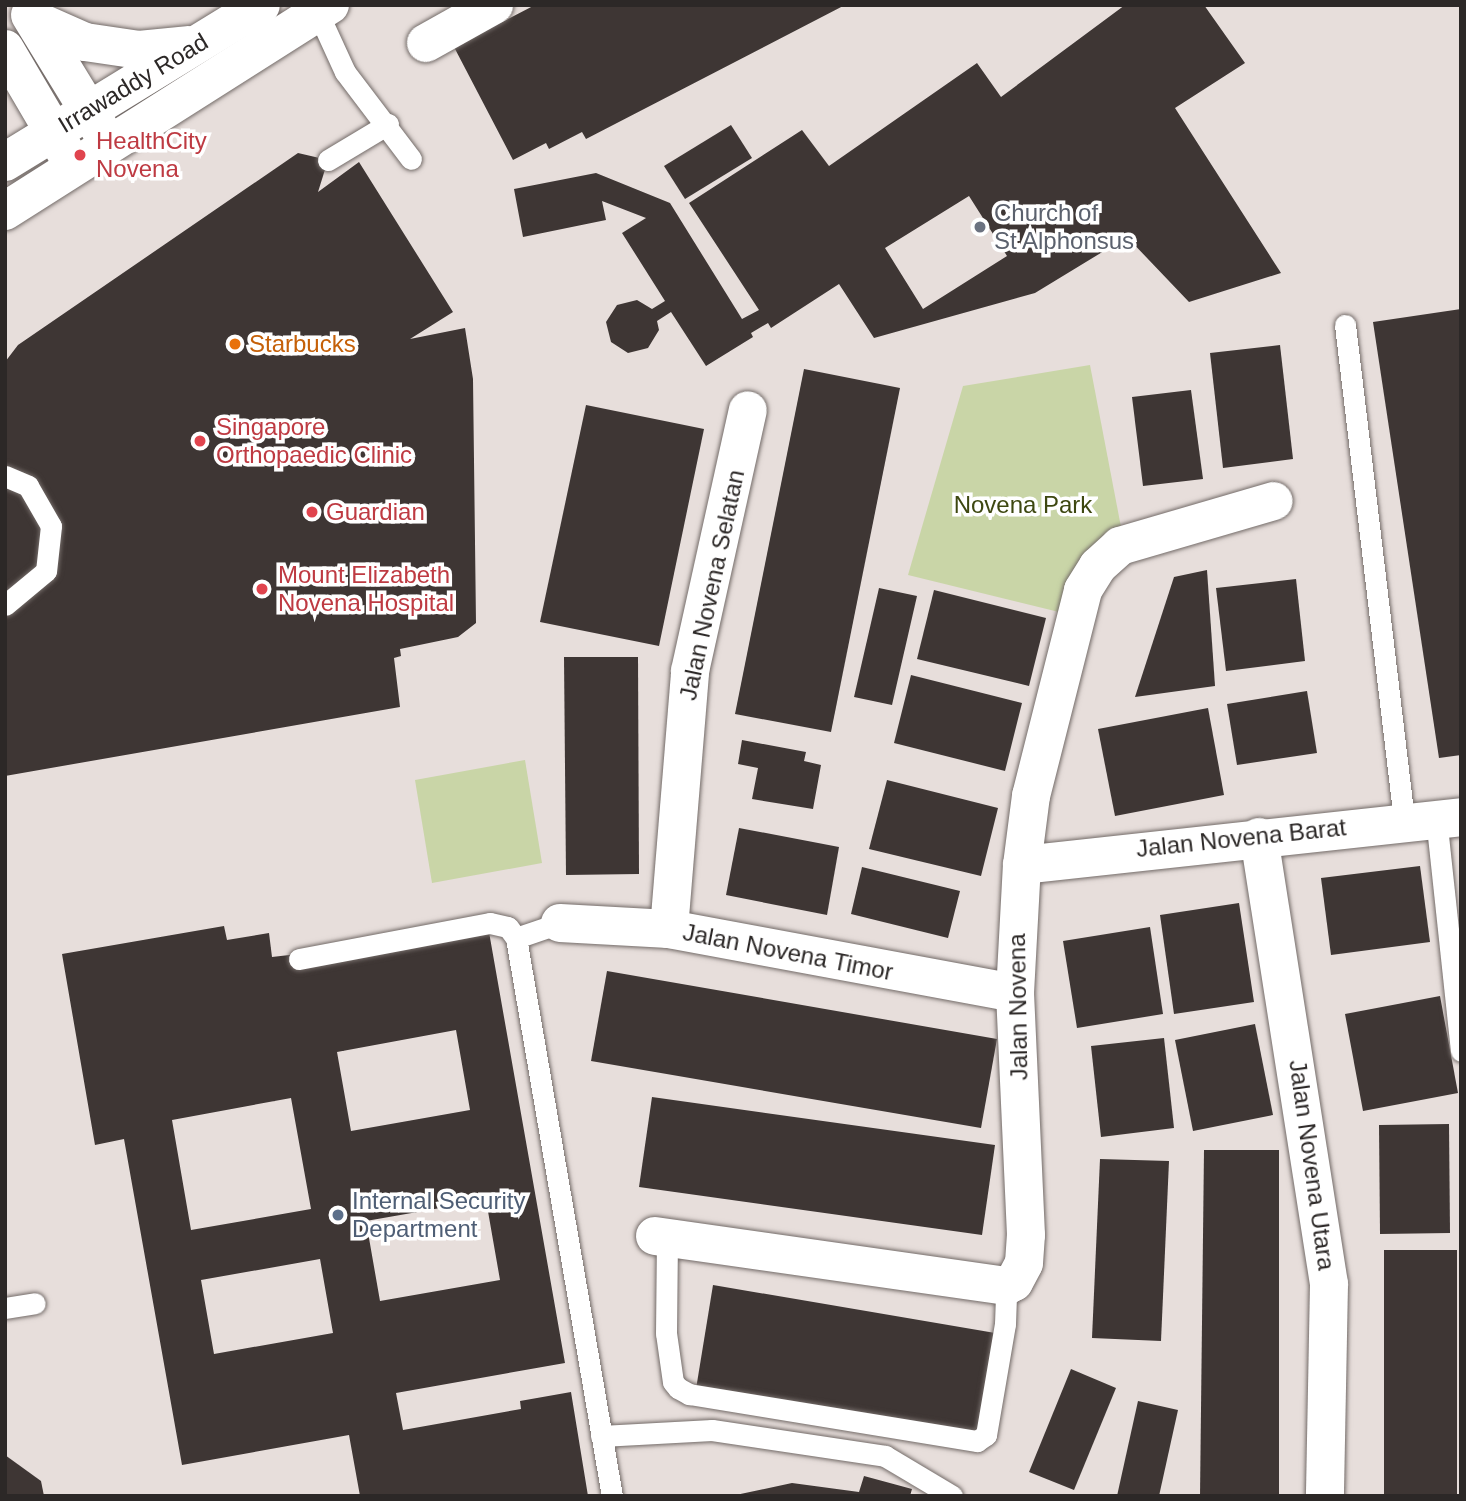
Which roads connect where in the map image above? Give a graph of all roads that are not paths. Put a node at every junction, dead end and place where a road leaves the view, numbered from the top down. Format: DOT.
graph roads {
  1 [pos="261,5"];
  2 [pos="494,5"];
  3 [pos="324,9"];
  4 [pos="28,13"];
  5 [pos="276,21"];
  6 [pos="426,43"];
  7 [pos="197,44"];
  8 [pos="5,49"];
  9 [pos="88,110"];
  10 [pos="388,124"];
  11 [pos="51,133"];
  12 [pos="107,142"];
  13 [pos="411,159"];
  14 [pos="328,160"];
  15 [pos="5,162"];
  16 [pos="73,164"];
  17 [pos="5,211"];
  18 [pos="1345,326"];
  19 [pos="748,410"];
  20 [pos="5,477"];
  21 [pos="1273,500"];
  22 [pos="5,605"];
  23 [pos="1434,818"];
  24 [pos="1259,837"];
  25 [pos="1022,864"];
  26 [pos="560,923"];
  27 [pos="669,929"];
  28 [pos="516,938"];
  29 [pos="299,959"];
  30 [pos="1015,993"];
  31 [pos="1461,1051"];
  32 [pos="661,1237"];
  33 [pos="1006,1286"];
  34 [pos="35,1303"];
  35 [pos="5,1308"];
  36 [pos="601,1436"];
  37 [pos="612,1496"];
  38 [pos="952,1496"];
  39 [pos="1325,1496"];
  1 -- 7 [label="street, Irrawaddy Road"];
  2 -- 6 [label="street"];
  3 -- 5 [label="street, Irrawaddy Road"];
  3 -- 10 [label="lane"];
  4 -- 7 [label="street"];
  4 -- 9 [label="street"];
  5 -- 12 [label="street, Irrawaddy Road"];
  7 -- 9 [label="street, Irrawaddy Road"];
  8 -- 11 [label="street"];
  9 -- 11 [label="street, Irrawaddy Road"];
  9 -- 12 [label="street"];
  10 -- 13 [label="lane"];
  10 -- 14 [label="lane"];
  11 -- 15 [label="street, Irrawaddy Road"];
  11 -- 16 [label="street"];
  12 -- 16 [label="street, Irrawaddy Road"];
  16 -- 17 [label="street, Irrawaddy Road"];
  18 -- 23 [label="lane"];
  19 -- 27 [label="street, Jalan Novena Selatan"];
  20 -- 22 [label="lane"];
  21 -- 25 [label="street, Jalan Novena"];
  23 -- 24 [label="street, Jalan Novena Barat"];
  23 -- 31 [label="lane"];
  24 -- 25 [label="street, Jalan Novena Barat"];
  24 -- 39 [label="street, Jalan Novena Utara"];
  25 -- 30 [label="street, Jalan Novena"];
  26 -- 27 [label="street, Jalan Novena Timor"];
  26 -- 28 [label="lane"];
  27 -- 30 [label="street, Jalan Novena Timor"];
  28 -- 29 [label="lane"];
  28 -- 36 [label="lane"];
  30 -- 33 [label="street, Jalan Novena"];
  32 -- 33 [label="street"];
  32 -- 33 [label="lane"];
  34 -- 35 [label="lane"];
  36 -- 37 [label="lane"];
  36 -- 38 [label="lane"];
}
